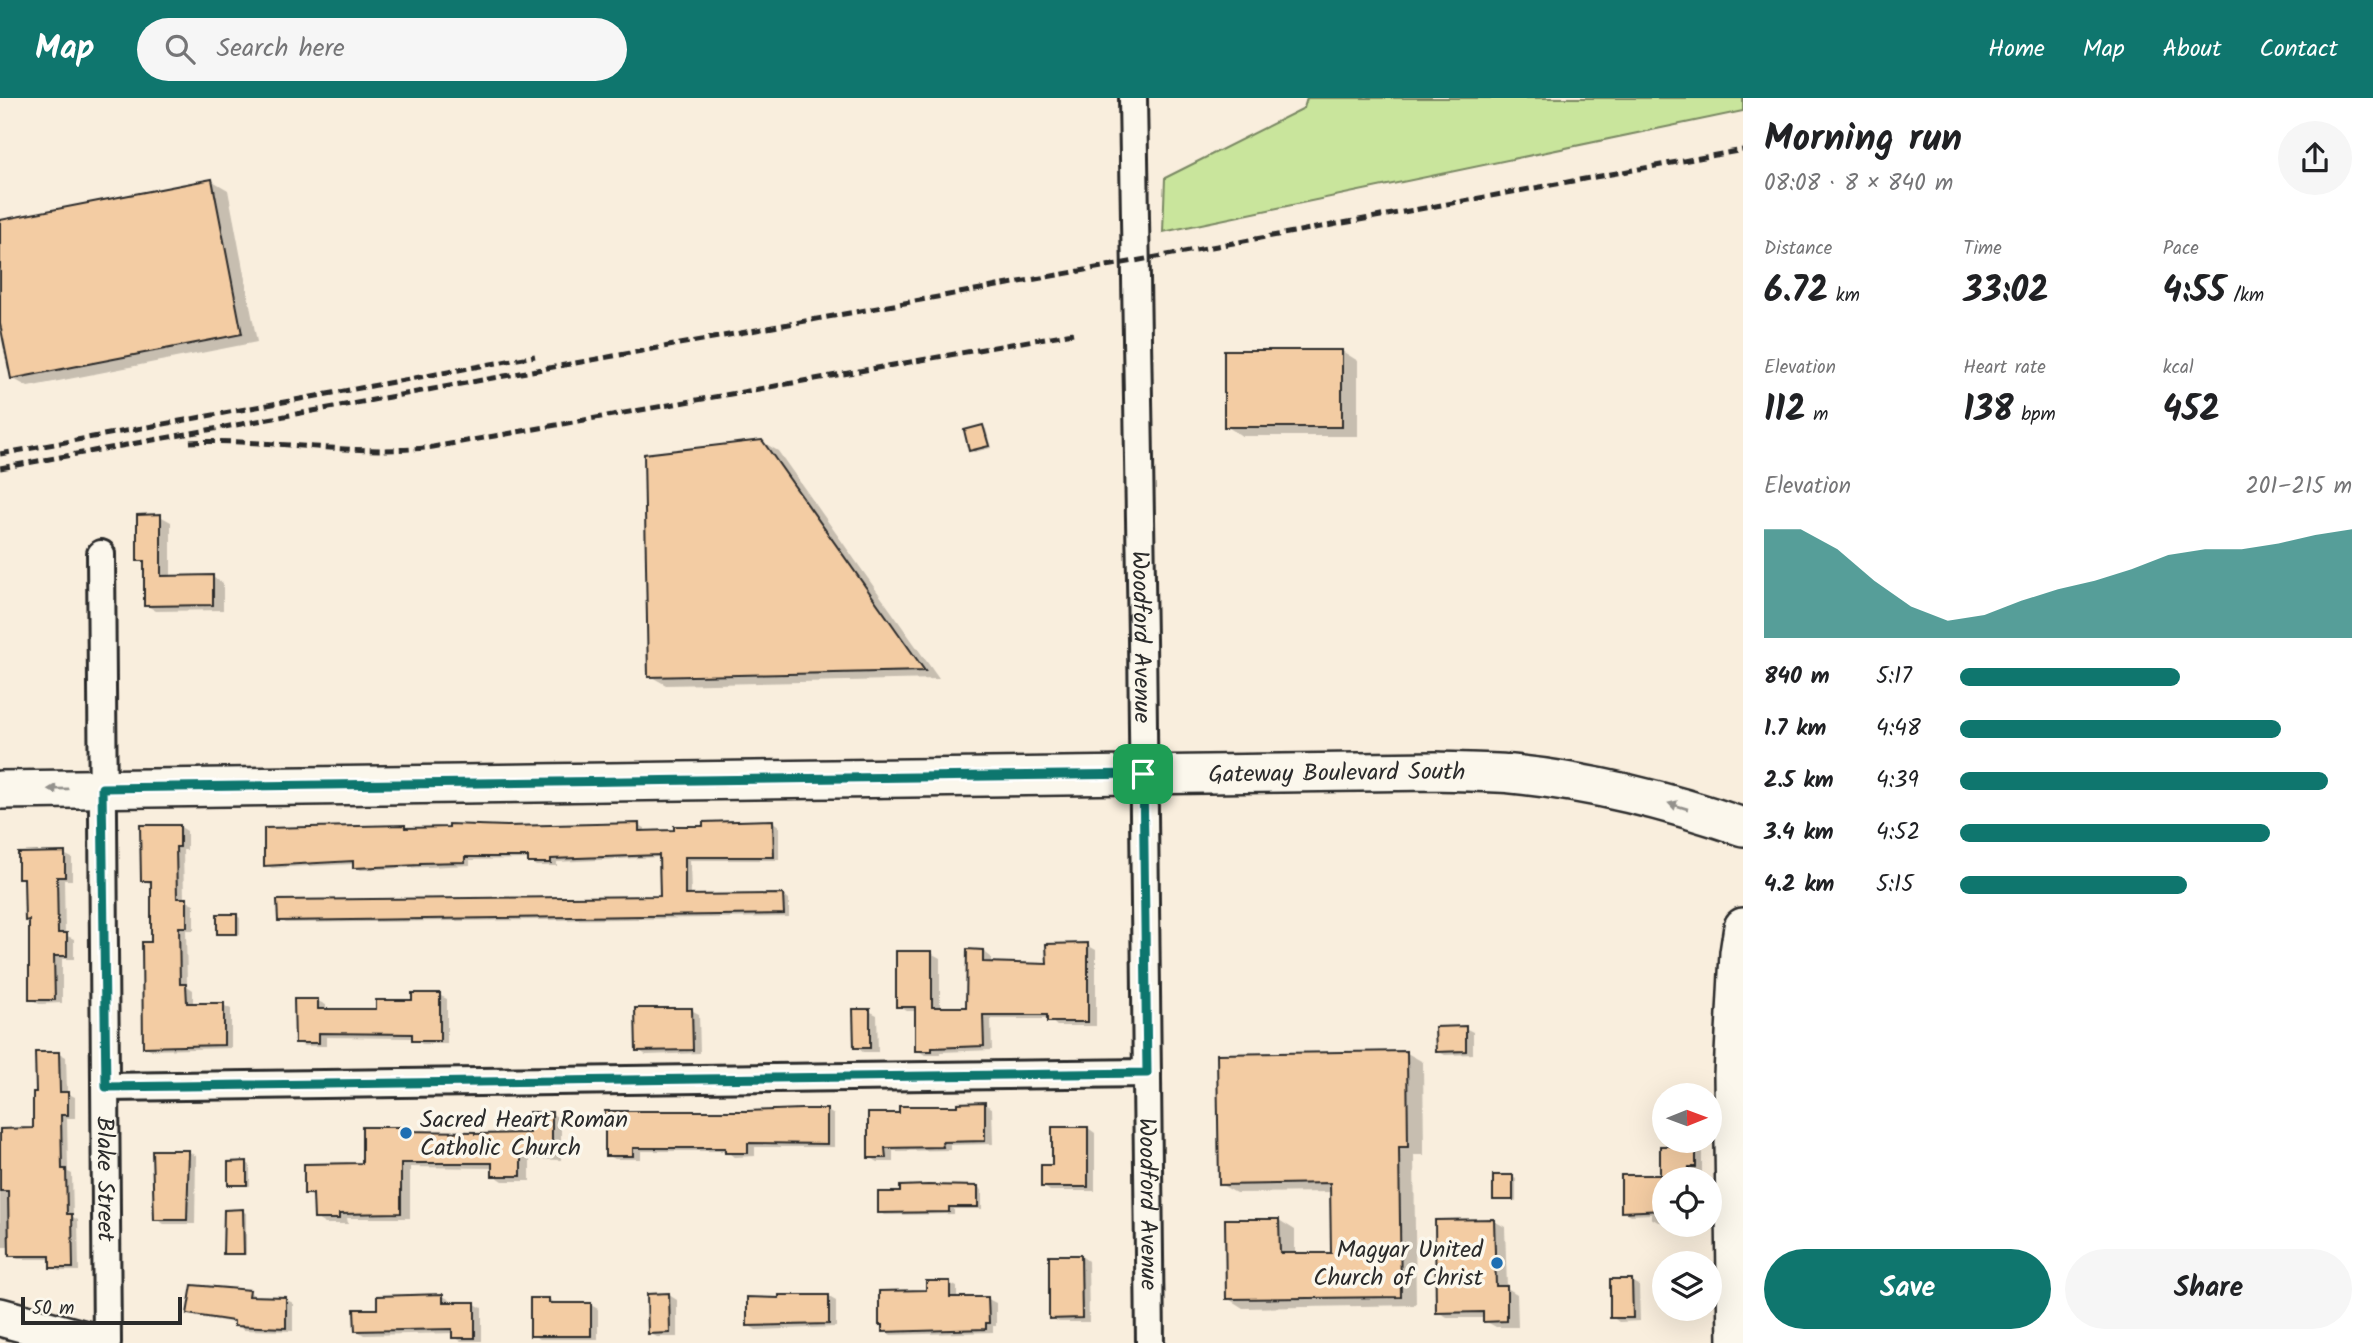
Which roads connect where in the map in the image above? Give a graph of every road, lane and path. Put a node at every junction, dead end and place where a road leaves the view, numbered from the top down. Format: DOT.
graph roads {
  1 [pos="1133,98"];
  2 [pos="101,554"];
  3 [pos="1143,774"];
  4 [pos="102,788"];
  5 [pos="0,790"];
  6 [pos="1743,827"];
  7 [pos="1743,927"];
  8 [pos="1147,1073"];
  9 [pos="106,1087"];
  10 [pos="0,1317"];
  11 [pos="96,1343"];
  12 [pos="107,1343"];
  13 [pos="1150,1343"];
  14 [pos="1737,1343"];
  1 -- 3 [label="street, Woodford Avenue"];
  2 -- 4 [label="street, Blake Street"];
  3 -- 4 [label="main road, Gateway Boulevard South"];
  6 -- 3 [label="main road, Gateway Boulevard South, one-way"];
  3 -- 8 [label="street, Woodford Avenue"];
  4 -- 5 [label="main road, Gateway Boulevard South, one-way"];
  4 -- 9 [label="street, Blake Street"];
  7 -- 14 [label="main road"];
  8 -- 9 [label="street"];
  8 -- 13 [label="street, Woodford Avenue"];
  9 -- 12 [label="street, Blake Street"];
  10 -- 11 [label="main road"];
}
